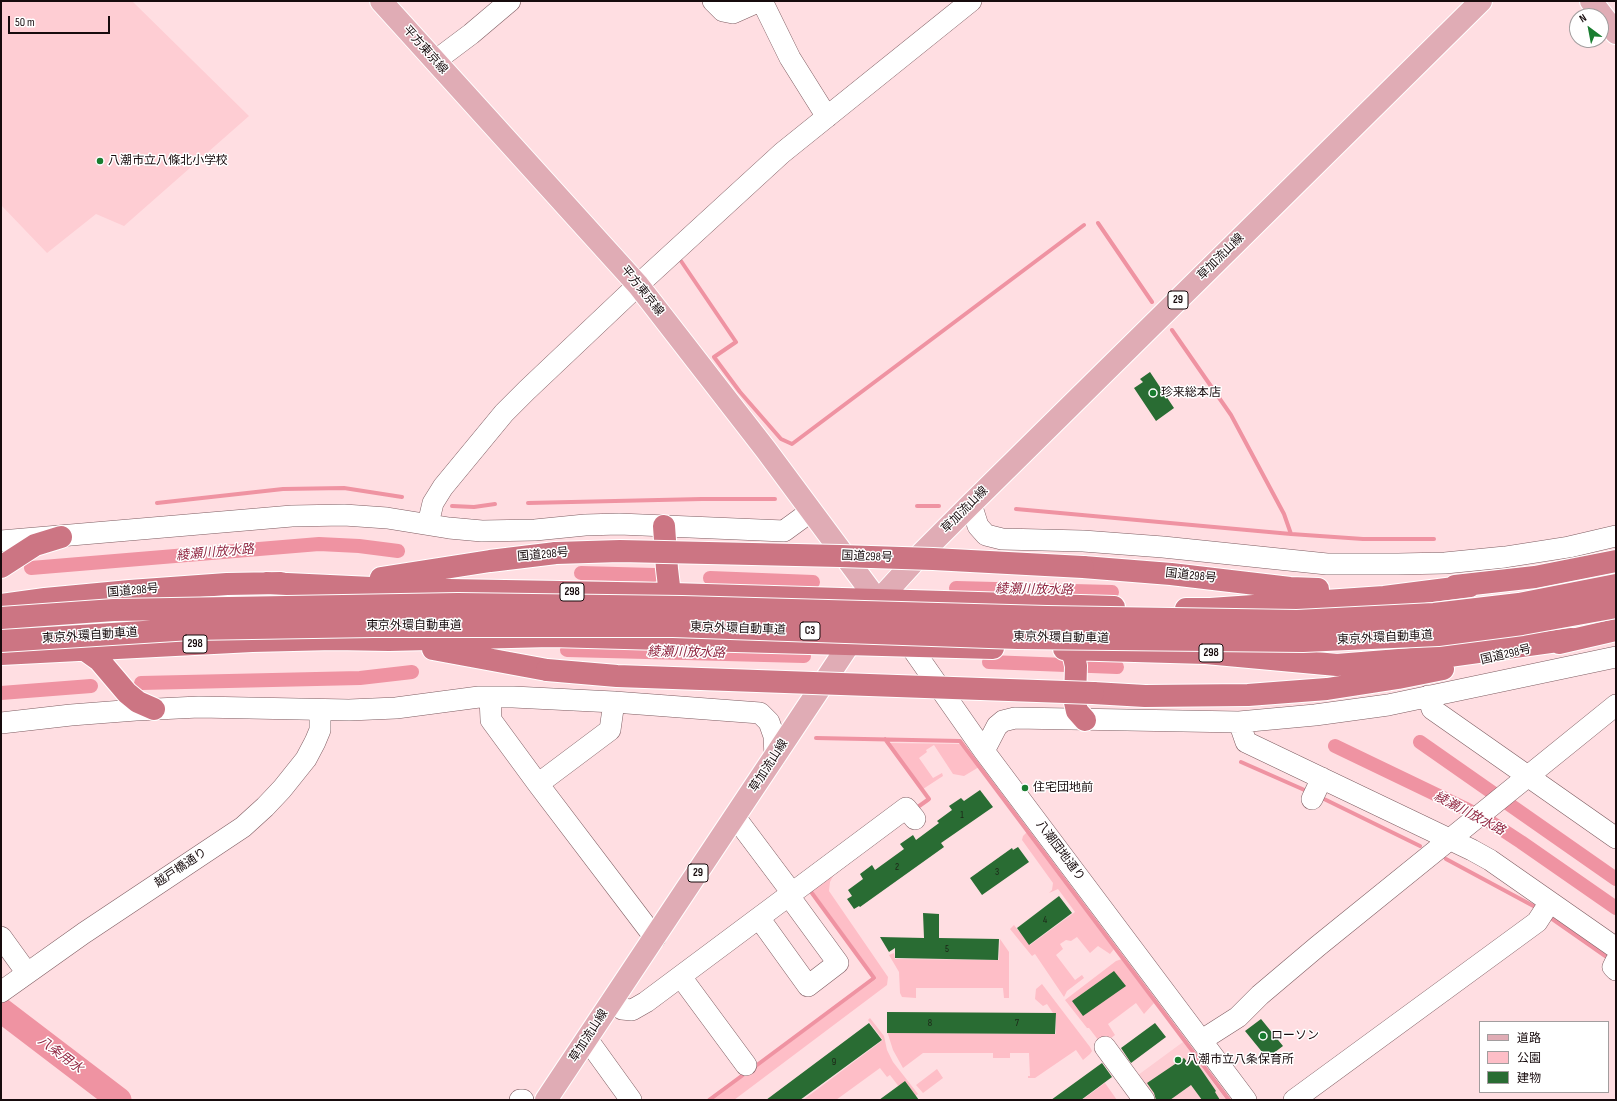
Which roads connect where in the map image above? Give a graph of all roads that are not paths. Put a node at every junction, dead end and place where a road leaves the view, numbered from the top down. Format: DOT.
graph roads {
  1 [pos="381,1"];
  2 [pos="510,1"];
  3 [pos="713,1"];
  4 [pos="761,1"];
  5 [pos="971,1"];
  6 [pos="1482,1"];
  7 [pos="1591,1"];
  8 [pos="1616,33"];
  9 [pos="435,61"];
  10 [pos="828,117"];
  11 [pos="638,285"];
  12 [pos="972,504"];
  13 [pos="810,512"];
  14 [pos="428,524"];
  15 [pos="664,526"];
  16 [pos="1616,536"];
  17 [pos="61,537"];
  18 [pos="1,541"];
  19 [pos="1606,564"];
  20 [pos="1,567"];
  21 [pos="266,583"];
  22 [pos="1616,585"];
  23 [pos="1470,586"];
  24 [pos="672,594"];
  25 [pos="878,601"];
  26 [pos="1,605"];
  27 [pos="1616,607"];
  28 [pos="1,618"];
  29 [pos="1616,630"];
  30 [pos="388,640"];
  31 [pos="1572,640"];
  32 [pos="1,642"];
  33 [pos="848,644"];
  34 [pos="911,646"];
  35 [pos="1069,649"];
  36 [pos="85,650"];
  37 [pos="1,654"];
  38 [pos="1616,657"];
  39 [pos="1428,696"];
  40 [pos="490,697"];
  41 [pos="614,702"];
  42 [pos="1616,706"];
  43 [pos="154,709"];
  44 [pos="320,710"];
  45 [pos="1085,720"];
  46 [pos="1239,722"];
  47 [pos="1,723"];
  48 [pos="984,751"];
  49 [pos="775,757"];
  50 [pos="1521,782"];
  51 [pos="538,784"];
  52 [pos="735,817"];
  53 [pos="914,819"];
  54 [pos="1459,833"];
  55 [pos="1616,838"];
  56 [pos="791,894"];
  57 [pos="1546,909"];
  58 [pos="759,918"];
  59 [pos="1,937"];
  60 [pos="655,938"];
  61 [pos="1615,961"];
  62 [pos="28,973"];
  63 [pos="681,976"];
  64 [pos="1,992"];
  65 [pos="611,1001"];
  66 [pos="587,1039"];
  67 [pos="1202,1040"];
  68 [pos="1105,1047"];
  69 [pos="746,1065"];
  70 [pos="520,1100"];
  71 [pos="523,1100"];
  72 [pos="546,1100"];
  73 [pos="631,1100"];
  74 [pos="1144,1100"];
  75 [pos="1246,1100"];
  76 [pos="1294,1100"];
  1 -- 9 [label="main road, 平方東京線"];
  2 -- 9 [label="street"];
  3 -- 4 [label="street"];
  4 -- 10 [label="street"];
  5 -- 10 [label="street"];
  6 -- 12 [label="main road, 草加流山線 / 29"];
  7 -- 8 [label="main road"];
  9 -- 11 [label="main road, 平方東京線"];
  10 -- 11 [label="street"];
  11 -- 13 [label="main road, 平方東京線"];
  11 -- 14 [label="street"];
  12 -- 16 [label="street"];
  12 -- 25 [label="main road, 草加流山線 / 29"];
  13 -- 15 [label="street"];
  13 -- 25 [label="main road, 平方東京線"];
  14 -- 15 [label="street"];
  14 -- 17 [label="street"];
  15 -- 24 [label="highway"];
  17 -- 18 [label="street"];
  17 -- 20 [label="highway"];
  19 -- 23 [label="highway, 国道298号 / 298"];
  21 -- 23 [label="highway, 国道298号 / 298, bridge"];
  21 -- 24 [label="highway, 国道298号 / 298"];
  21 -- 26 [label="highway, 国道298号 / 298"];
  22 -- 28 [label="highway, 東京外環自動車道 / C3, bridge"];
  23 -- 25 [label="highway, 国道298号 / 298"];
  24 -- 25 [label="highway, 国道298号 / 298"];
  25 -- 33 [label="main road, 草加流山線 / 29"];
  25 -- 34 [label="street, 八潮団地通り"];
  27 -- 32 [label="highway, 東京外環自動車道 / C3, bridge"];
  29 -- 31 [label="highway, 国道298号 / 298"];
  30 -- 31 [label="highway, 国道298号 / 298, bridge"];
  30 -- 33 [label="highway, 国道298号 / 298"];
  30 -- 36 [label="highway, 国道298号 / 298"];
  31 -- 35 [label="highway, 国道298号 / 298"];
  33 -- 34 [label="highway, 国道298号 / 298"];
  33 -- 49 [label="main road, 草加流山線 / 29"];
  34 -- 35 [label="highway, 国道298号 / 298"];
  34 -- 48 [label="street, 八潮団地通り"];
  35 -- 45 [label="highway"];
  36 -- 37 [label="highway, 国道298号 / 298"];
  36 -- 43 [label="highway"];
  38 -- 39 [label="street"];
  39 -- 46 [label="street"];
  39 -- 50 [label="street"];
  40 -- 41 [label="street"];
  40 -- 44 [label="street"];
  40 -- 51 [label="street"];
  41 -- 49 [label="street"];
  41 -- 51 [label="street"];
  42 -- 50 [label="street"];
  43 -- 44 [label="street"];
  43 -- 47 [label="street"];
  44 -- 62 [label="street, 越戸橋通り"];
  45 -- 46 [label="street"];
  45 -- 48 [label="street"];
  46 -- 54 [label="street"];
  48 -- 67 [label="street, 八潮団地通り"];
  49 -- 52 [label="main road, 草加流山線 / 29"];
  50 -- 54 [label="street"];
  50 -- 55 [label="street"];
  51 -- 60 [label="street"];
  52 -- 56 [label="street"];
  52 -- 60 [label="main road, 草加流山線 / 29"];
  53 -- 56 [label="street"];
  54 -- 57 [label="street"];
  54 -- 67 [label="street"];
  56 -- 58 [label="street"];
  56 -- 58 [label="street"];
  57 -- 61 [label="street"];
  57 -- 76 [label="street"];
  58 -- 63 [label="street"];
  59 -- 62 [label="street"];
  60 -- 65 [label="main road, 草加流山線 / 29"];
  62 -- 64 [label="street, 越戸橋通り"];
  63 -- 65 [label="street"];
  63 -- 69 [label="street"];
  65 -- 66 [label="main road, 草加流山線 / 29"];
  66 -- 72 [label="main road, 草加流山線 / 29"];
  66 -- 73 [label="street"];
  67 -- 75 [label="street, 八潮団地通り"];
  68 -- 74 [label="street"];
  70 -- 71 [label="street"];
}
